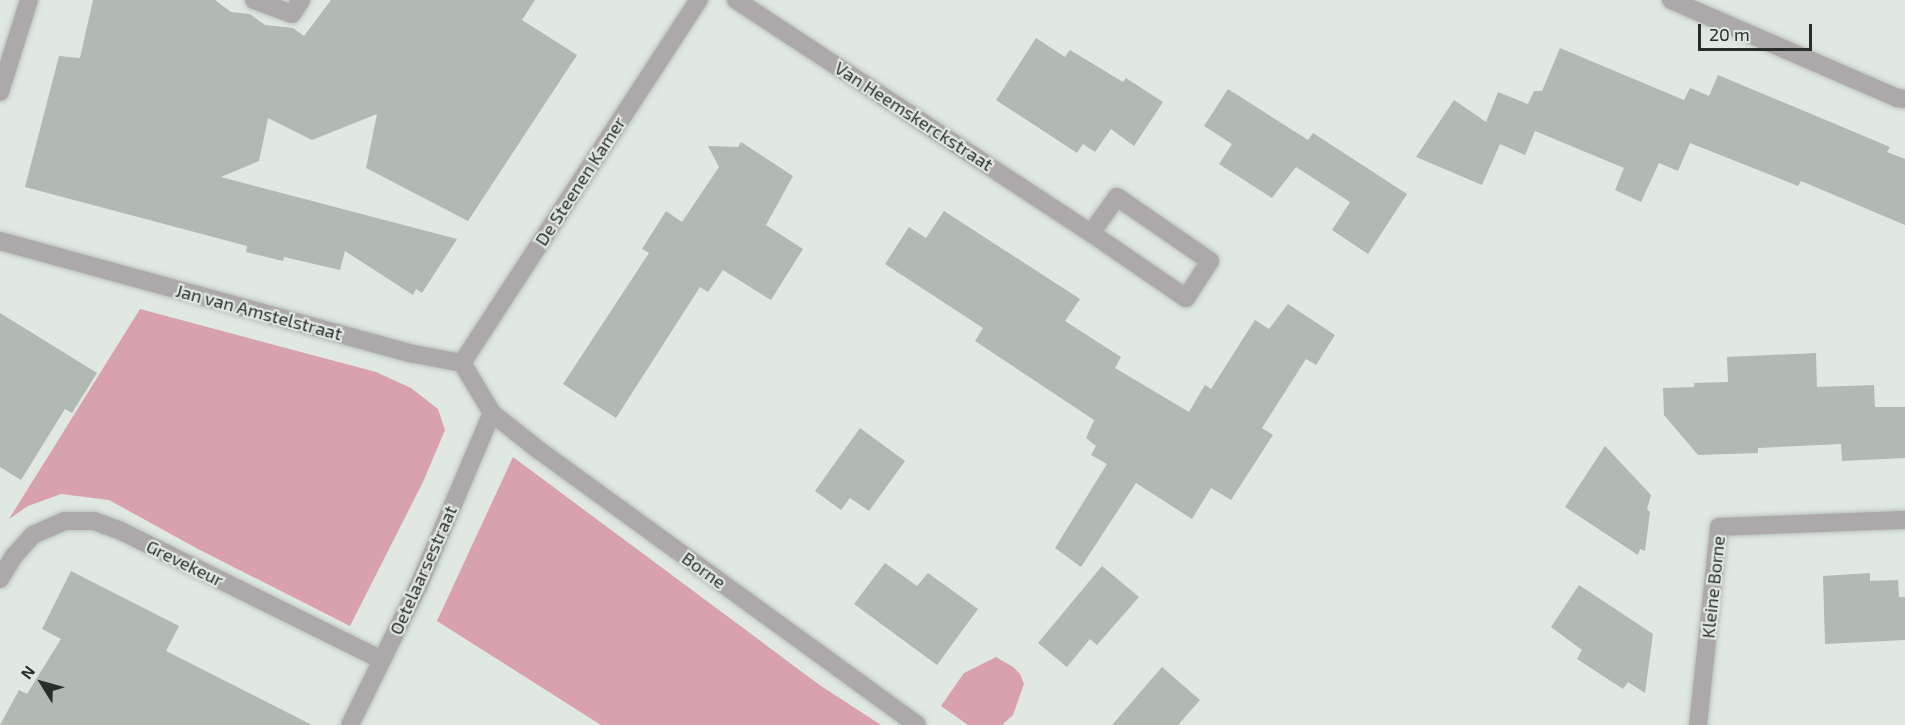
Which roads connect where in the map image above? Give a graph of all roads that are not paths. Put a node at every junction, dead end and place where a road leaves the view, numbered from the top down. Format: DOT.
graph roads {
  1 [pos="29,0"];
  2 [pos="254,0"];
  3 [pos="301,0"];
  4 [pos="699,0"];
  5 [pos="736,0"];
  6 [pos="1671,0"];
  7 [pos="0,92"];
  8 [pos="1905,99"];
  9 [pos="1091,233"];
  10 [pos="0,241"];
  11 [pos="462,363"];
  12 [pos="492,412"];
  13 [pos="1905,520"];
  14 [pos="0,579"];
  15 [pos="382,660"];
  16 [pos="350,725"];
  17 [pos="917,725"];
  18 [pos="1698,725"];
  1 -- 7 [label="street"];
  2 -- 3 [label="street"];
  4 -- 11 [label="street, De Steenen Kamer"];
  5 -- 9 [label="street, Van Heemskerckstraat"];
  6 -- 8 [label="street"];
  9 -- 9 [label="street, Van Heemskerckstraat"];
  10 -- 11 [label="street, Jan van Amstelstraat"];
  11 -- 12 [label="street"];
  12 -- 15 [label="street, Oetelaarsestraat"];
  12 -- 17 [label="street, Borne"];
  13 -- 18 [label="street, Kleine Borne"];
  14 -- 15 [label="street, Grevekeur"];
  15 -- 16 [label="street, Oetelaarsestraat"];
}
